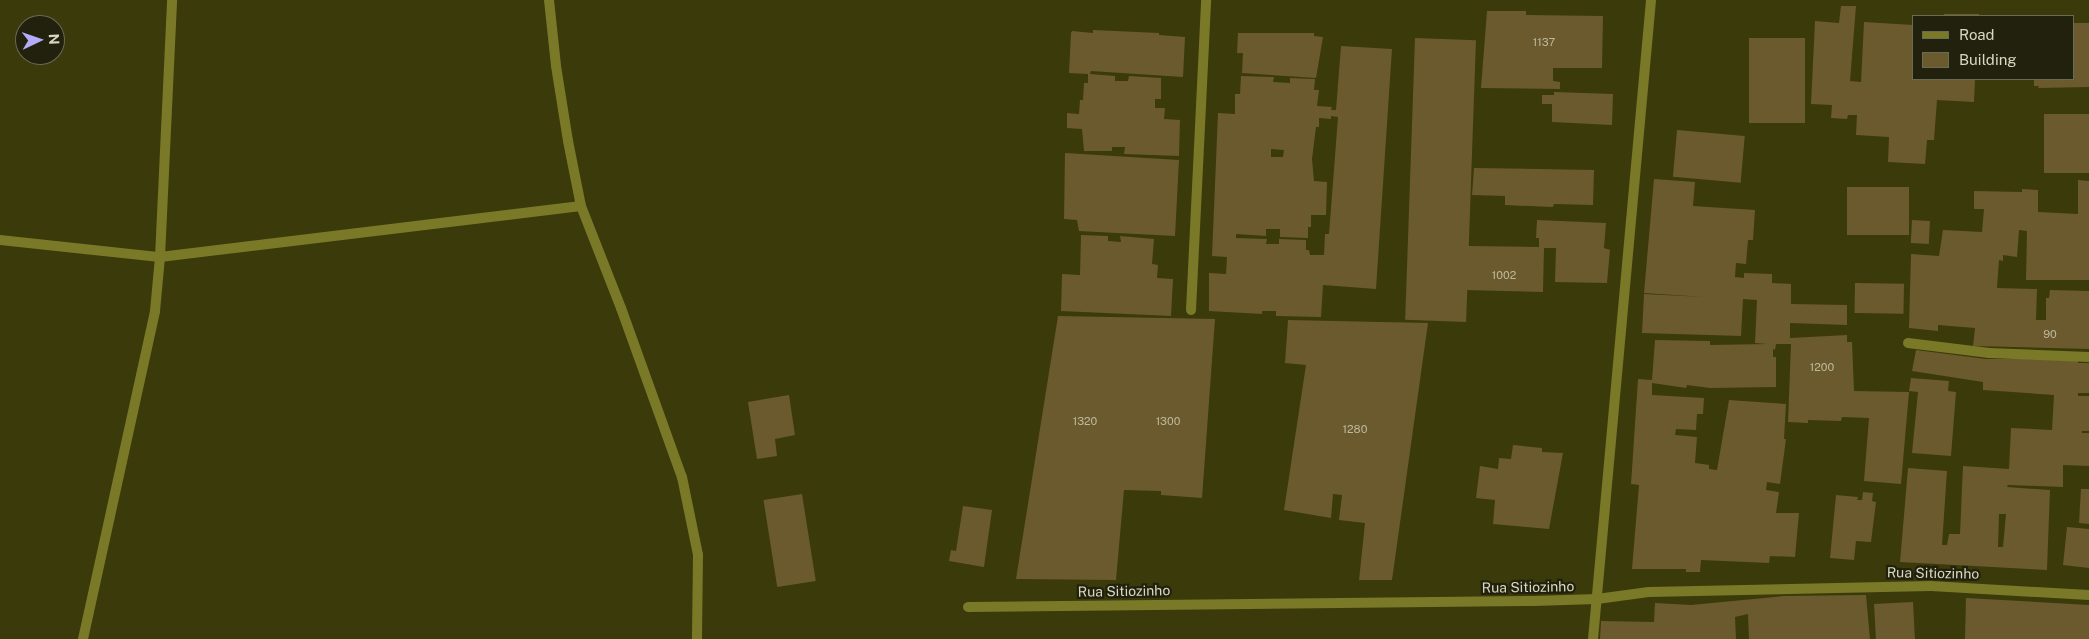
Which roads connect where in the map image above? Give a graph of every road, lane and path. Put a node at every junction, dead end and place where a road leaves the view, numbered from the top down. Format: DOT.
graph roads {
  1 [pos="172,0"];
  2 [pos="550,0"];
  3 [pos="1206,0"];
  4 [pos="1651,0"];
  5 [pos="581,206"];
  6 [pos="0,240"];
  7 [pos="160,257"];
  8 [pos="1191,310"];
  9 [pos="1908,343"];
  10 [pos="2089,357"];
  11 [pos="2089,594"];
  12 [pos="1597,599"];
  13 [pos="968,607"];
  14 [pos="83,639"];
  15 [pos="697,639"];
  16 [pos="1593,639"];
  1 -- 7 [label="street"];
  2 -- 5 [label="street"];
  3 -- 8 [label="street"];
  4 -- 12 [label="street"];
  5 -- 7 [label="street"];
  5 -- 15 [label="street"];
  6 -- 7 [label="street"];
  7 -- 14 [label="street"];
  9 -- 10 [label="street"];
  11 -- 12 [label="street, Rua Sitiozinho"];
  12 -- 13 [label="street, Rua Sitiozinho"];
  12 -- 16 [label="street"];
}
